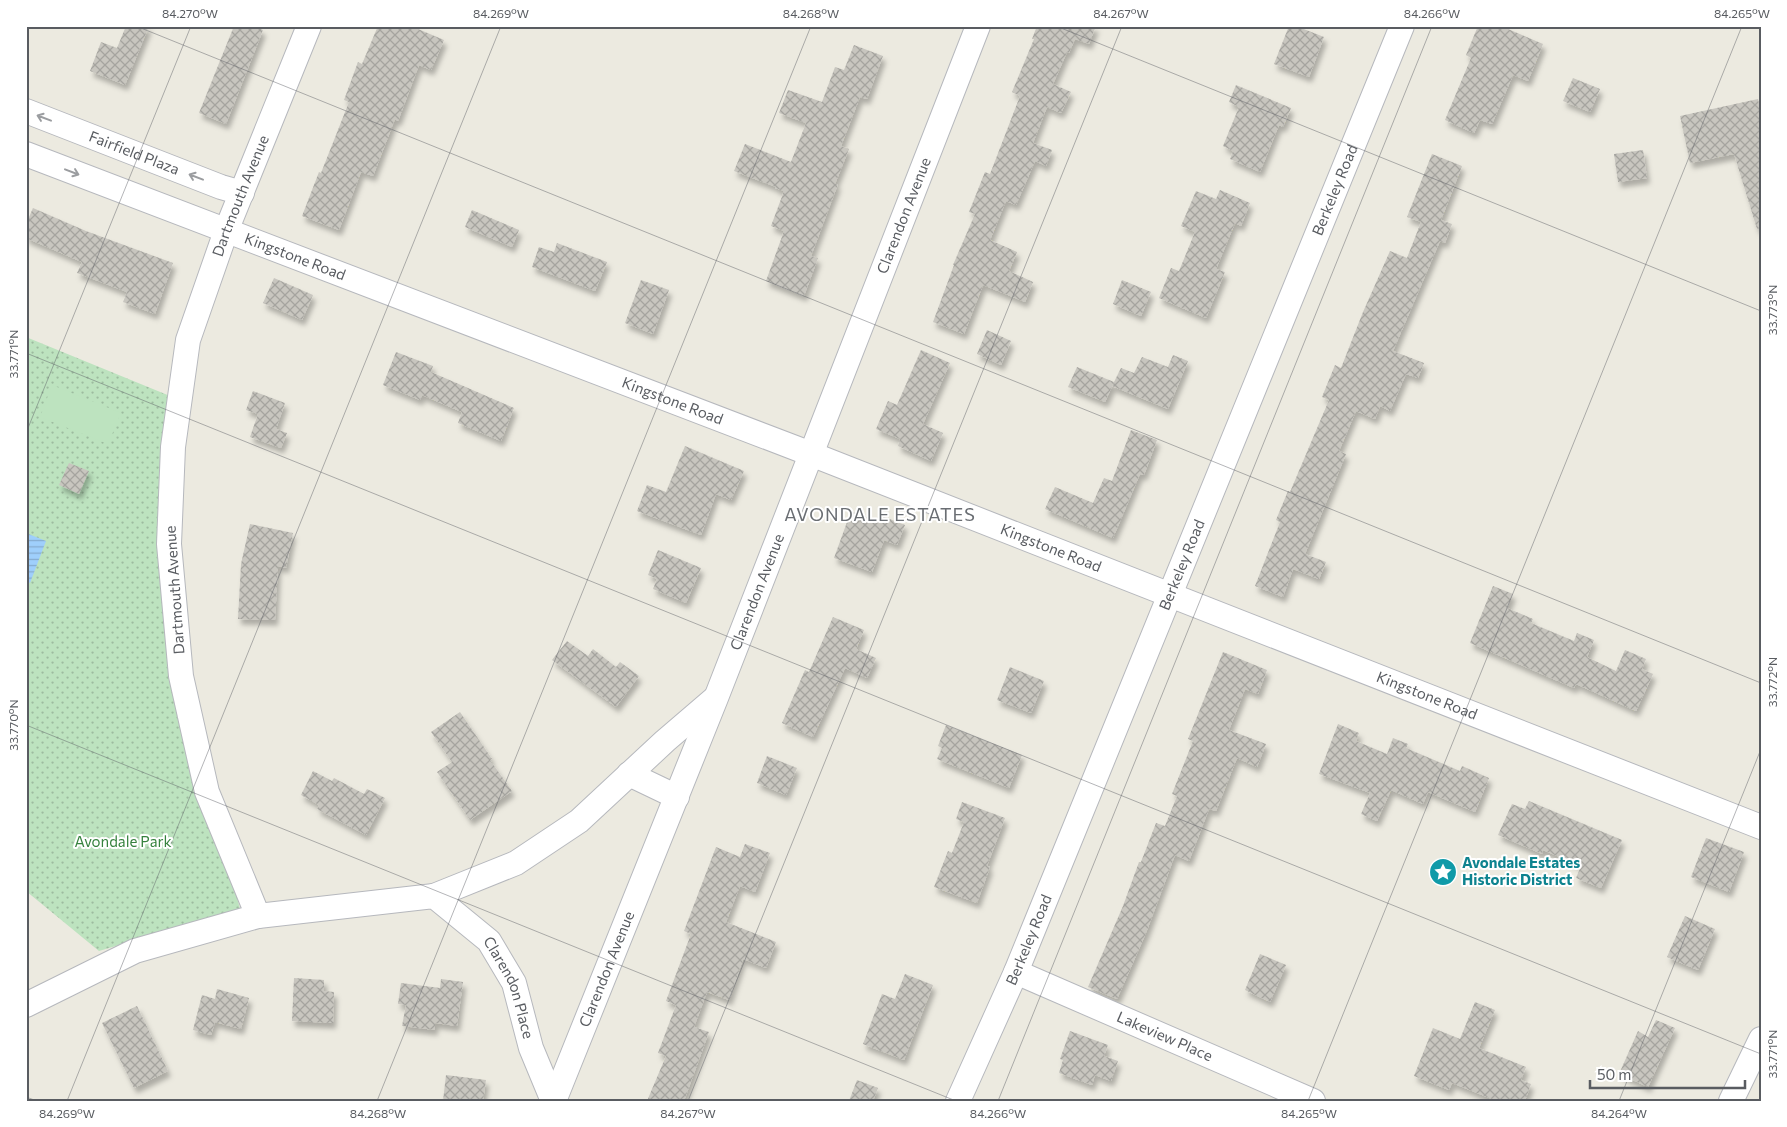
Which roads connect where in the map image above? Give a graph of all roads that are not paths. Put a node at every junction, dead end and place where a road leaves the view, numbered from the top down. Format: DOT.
graph roads {
  1 [pos="309,26"];
  2 [pos="978,26"];
  3 [pos="1402,26"];
  4 [pos="26,111"];
  5 [pos="26,154"];
  6 [pos="242,193"];
  7 [pos="226,231"];
  8 [pos="811,454"];
  9 [pos="1170,596"];
  10 [pos="716,698"];
  11 [pos="629,774"];
  12 [pos="677,797"];
  13 [pos="1761,827"];
  14 [pos="434,896"];
  15 [pos="258,916"];
  16 [pos="1016,972"];
  17 [pos="26,1005"];
  18 [pos="1761,1040"];
  19 [pos="554,1101"];
  20 [pos="958,1101"];
  21 [pos="1313,1101"];
  22 [pos="1731,1101"];
  1 -- 6 [label="street, Dartmouth Avenue"];
  2 -- 8 [label="street, Clarendon Avenue"];
  3 -- 9 [label="street, Berkeley Road"];
  6 -- 4 [label="street, Fairfield Plaza, one-way"];
  5 -- 7 [label="street, one-way"];
  6 -- 7 [label="street, Dartmouth Avenue"];
  7 -- 8 [label="street, Kingstone Road"];
  7 -- 15 [label="street, Dartmouth Avenue"];
  8 -- 9 [label="street, Kingstone Road"];
  8 -- 10 [label="street, Clarendon Avenue"];
  9 -- 13 [label="street, Kingstone Road"];
  9 -- 16 [label="street, Berkeley Road"];
  10 -- 11 [label="street"];
  10 -- 12 [label="street, Clarendon Avenue"];
  11 -- 12 [label="street"];
  11 -- 14 [label="street"];
  12 -- 19 [label="street, Clarendon Avenue"];
  14 -- 15 [label="street"];
  14 -- 19 [label="street, Clarendon Place"];
  15 -- 17 [label="street"];
  16 -- 20 [label="street, Berkeley Road"];
  16 -- 21 [label="street, Lakeview Place"];
  18 -- 22 [label="street"];
}
